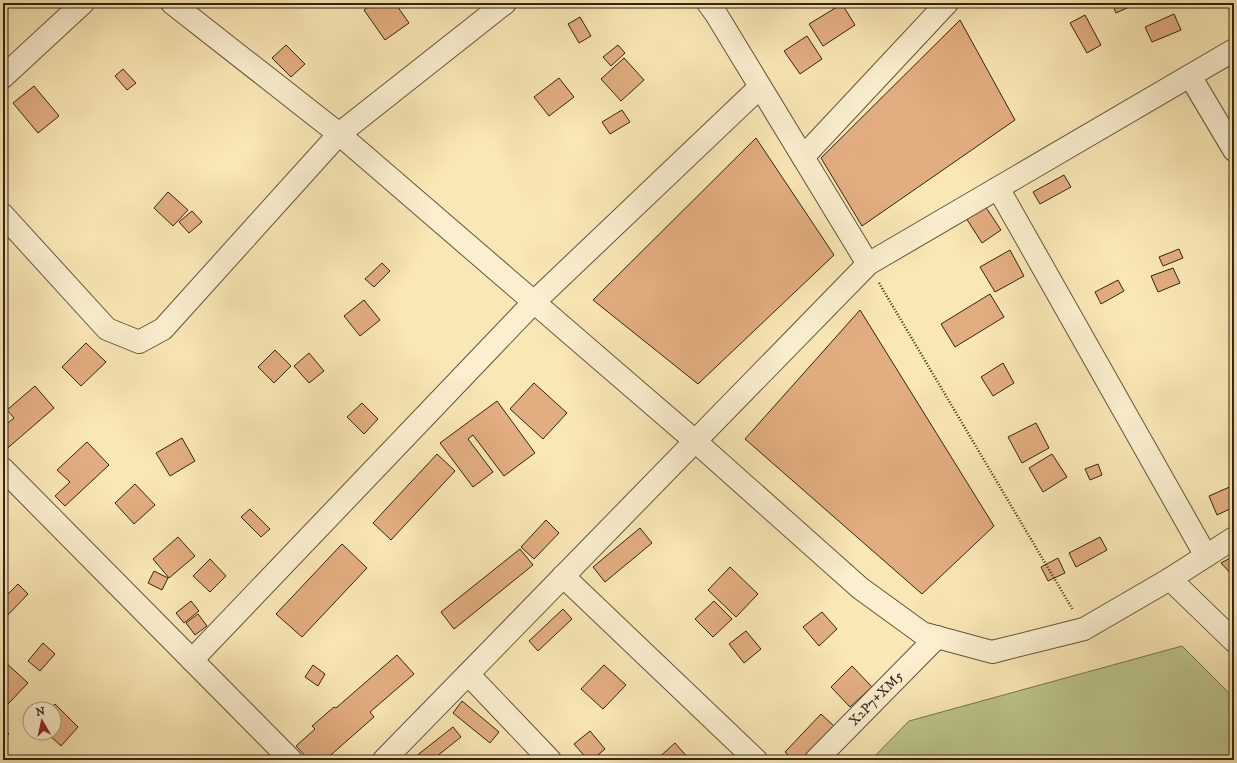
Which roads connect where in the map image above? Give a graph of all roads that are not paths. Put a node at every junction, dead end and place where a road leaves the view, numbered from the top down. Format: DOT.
graph roads {
  1 [pos="83,3"];
  2 [pos="172,3"];
  3 [pos="505,3"];
  4 [pos="947,3"];
  5 [pos="717,7"];
  6 [pos="1234,50"];
  7 [pos="1190,76"];
  8 [pos="3,77"];
  9 [pos="760,87"];
  10 [pos="339,134"];
  11 [pos="1234,150"];
  12 [pos="803,157"];
  13 [pos="998,188"];
  14 [pos="3,215"];
  15 [pos="868,264"];
  16 [pos="534,302"];
  17 [pos="694,441"];
  18 [pos="5,475"];
  19 [pos="1234,538"];
  20 [pos="1206,556"];
  21 [pos="563,576"];
  22 [pos="1170,578"];
  23 [pos="937,637"];
  24 [pos="1234,641"];
  25 [pos="192,660"];
  26 [pos="468,674"];
  27 [pos="292,760"];
  28 [pos="384,760"];
  29 [pos="550,760"];
  30 [pos="756,760"];
  31 [pos="816,760"];
  1 -- 8 [label="street"];
  2 -- 10 [label="street"];
  3 -- 10 [label="street"];
  4 -- 12 [label="street"];
  5 -- 9 [label="street"];
  6 -- 7 [label="street"];
  7 -- 11 [label="street"];
  7 -- 13 [label="street"];
  9 -- 12 [label="street"];
  9 -- 16 [label="street"];
  10 -- 14 [label="street"];
  10 -- 16 [label="street"];
  12 -- 15 [label="street"];
  13 -- 15 [label="street"];
  13 -- 20 [label="street"];
  15 -- 17 [label="street"];
  16 -- 17 [label="street"];
  16 -- 25 [label="street"];
  17 -- 21 [label="street"];
  17 -- 23 [label="street"];
  18 -- 25 [label="street"];
  19 -- 20 [label="street"];
  20 -- 22 [label="street"];
  21 -- 26 [label="street"];
  21 -- 30 [label="street"];
  22 -- 23 [label="street"];
  22 -- 24 [label="street"];
  23 -- 31 [label="street, X2P7+XM5"];
  25 -- 27 [label="street"];
  26 -- 28 [label="street"];
  26 -- 29 [label="street"];
}
